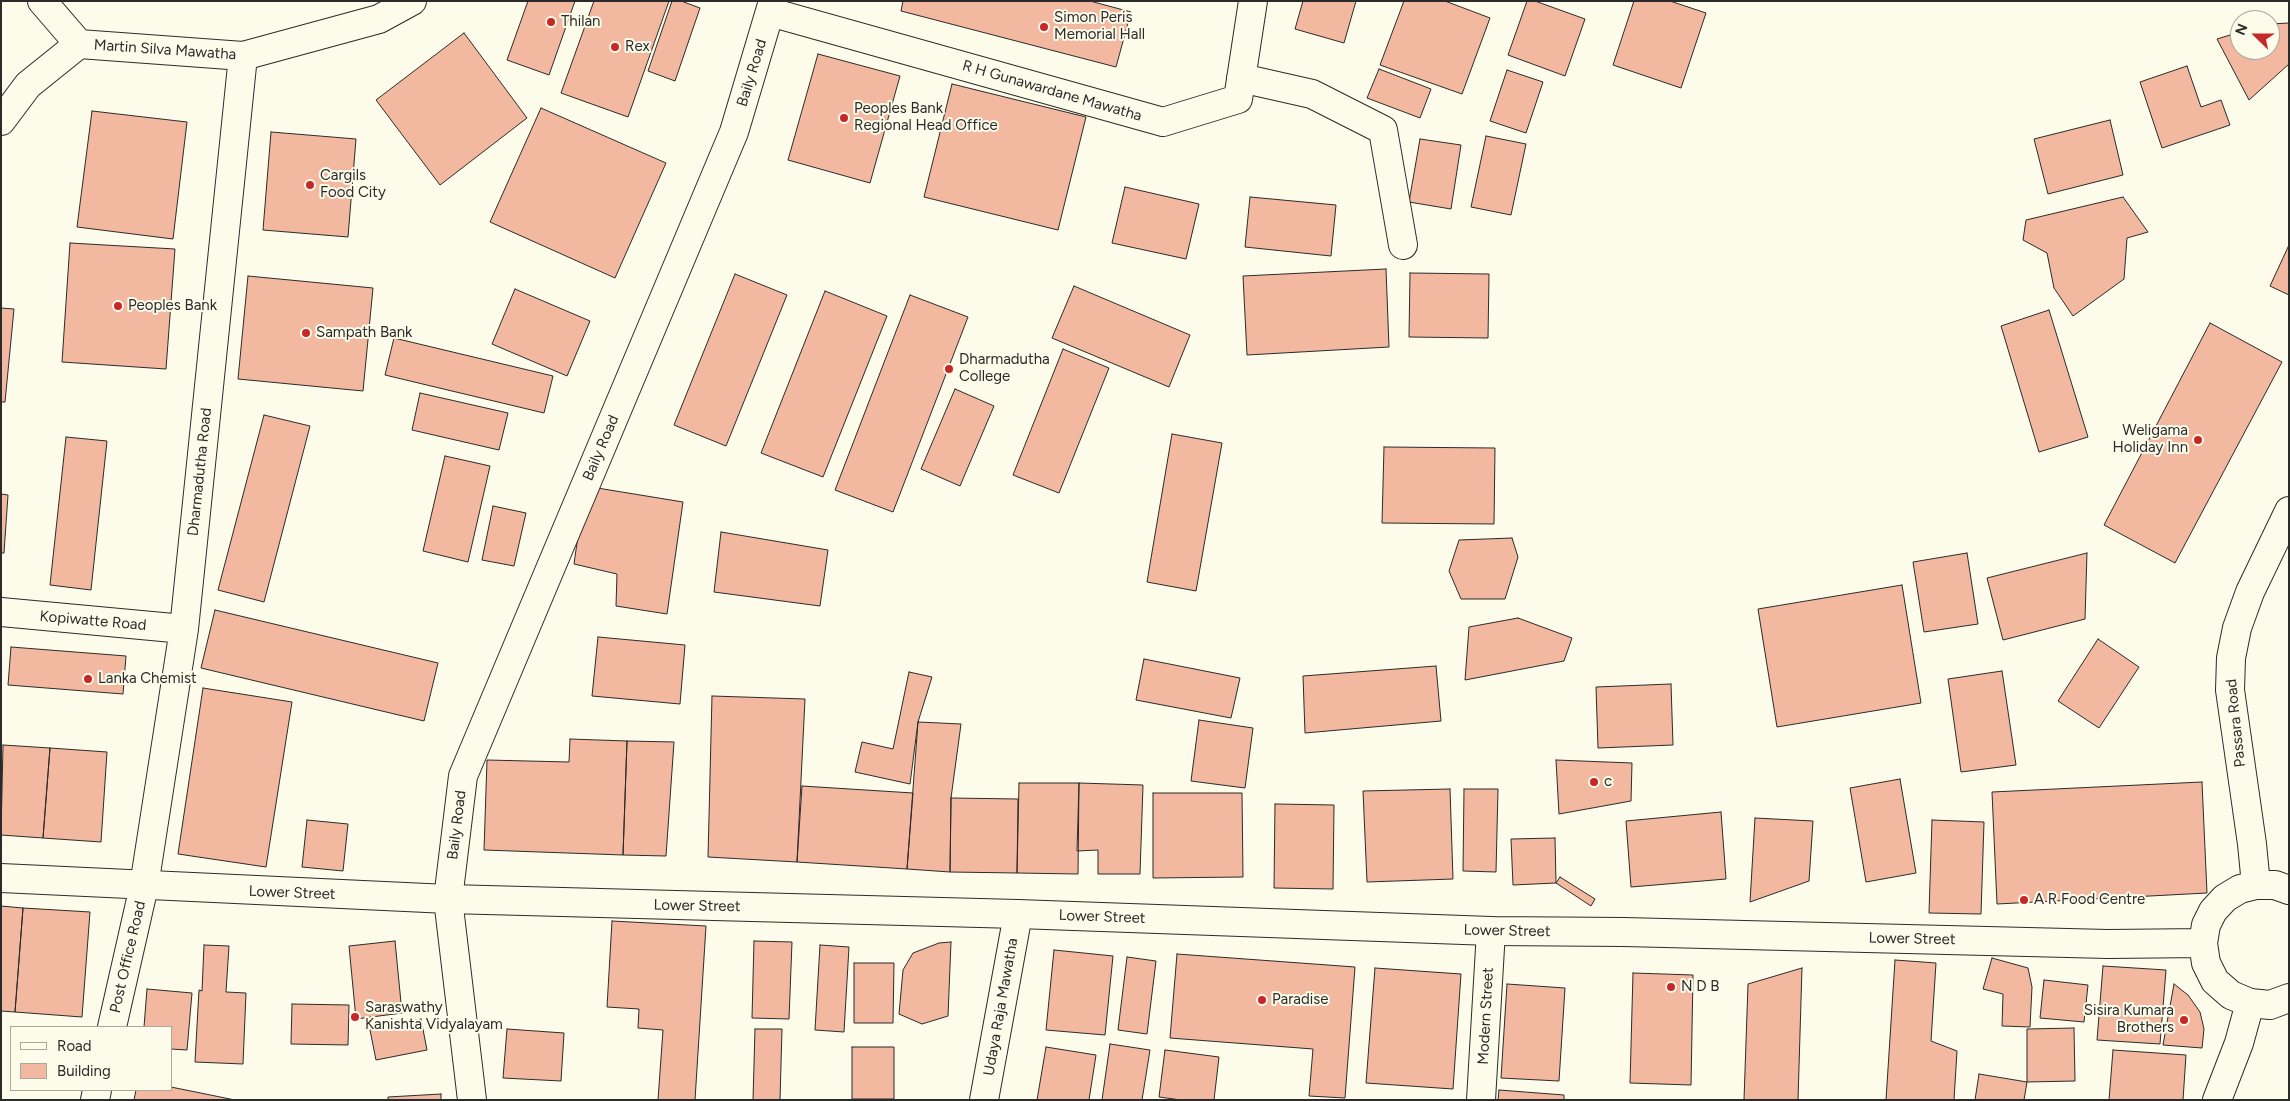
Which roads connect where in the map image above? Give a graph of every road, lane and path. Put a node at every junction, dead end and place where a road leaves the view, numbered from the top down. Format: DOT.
graph roads {
  1 [pos="42,1"];
  2 [pos="412,1"];
  3 [pos="1253,1"];
  4 [pos="772,7"];
  5 [pos="79,44"];
  6 [pos="243,56"];
  7 [pos="1241,78"];
  8 [pos="1,121"];
  9 [pos="1403,245"];
  10 [pos="2289,511"];
  11 [pos="1,612"];
  12 [pos="184,629"];
  13 [pos="1,878"];
  14 [pos="2256,885"];
  15 [pos="144,886"];
  16 [pos="2289,890"];
  17 [pos="448,899"];
  18 [pos="1018,914"];
  19 [pos="1491,932"];
  20 [pos="2203,943"];
  21 [pos="2289,998"];
  22 [pos="2250,1003"];
  23 [pos="112,1026"];
  24 [pos="472,1100"];
  25 [pos="984,1100"];
  26 [pos="1481,1100"];
  27 [pos="2217,1100"];
  1 -- 5 [label="main road"];
  2 -- 6 [label="main road, Martin Silva Mawatha"];
  3 -- 7 [label="main road, R H Gunawardane Mawatha"];
  4 -- 7 [label="main road, R H Gunawardane Mawatha"];
  4 -- 17 [label="main road, Baily Road"];
  5 -- 6 [label="main road, Martin Silva Mawatha"];
  5 -- 8 [label="main road, Martin Silva Mawatha"];
  6 -- 12 [label="main road, Dharmadutha Road"];
  7 -- 9 [label="main road"];
  10 -- 14 [label="main road, Passara Road"];
  11 -- 12 [label="main road, Kopiwatte Road"];
  12 -- 15 [label="main road, Dharmadutha Road"];
  13 -- 15 [label="main road, Lower Street"];
  14 -- 16 [label="main road"];
  14 -- 20 [label="main road"];
  15 -- 17 [label="main road, Lower Street"];
  15 -- 23 [label="main road, Post Office Road"];
  17 -- 18 [label="main road, Lower Street"];
  17 -- 24 [label="main road, Baily Road"];
  18 -- 19 [label="main road, Lower Street"];
  18 -- 25 [label="main road, Udaya Raja Mawatha"];
  19 -- 20 [label="main road, Lower Street"];
  19 -- 26 [label="main road, Modern Street"];
  20 -- 22 [label="main road"];
  21 -- 22 [label="main road"];
  22 -- 27 [label="main road"];
}
